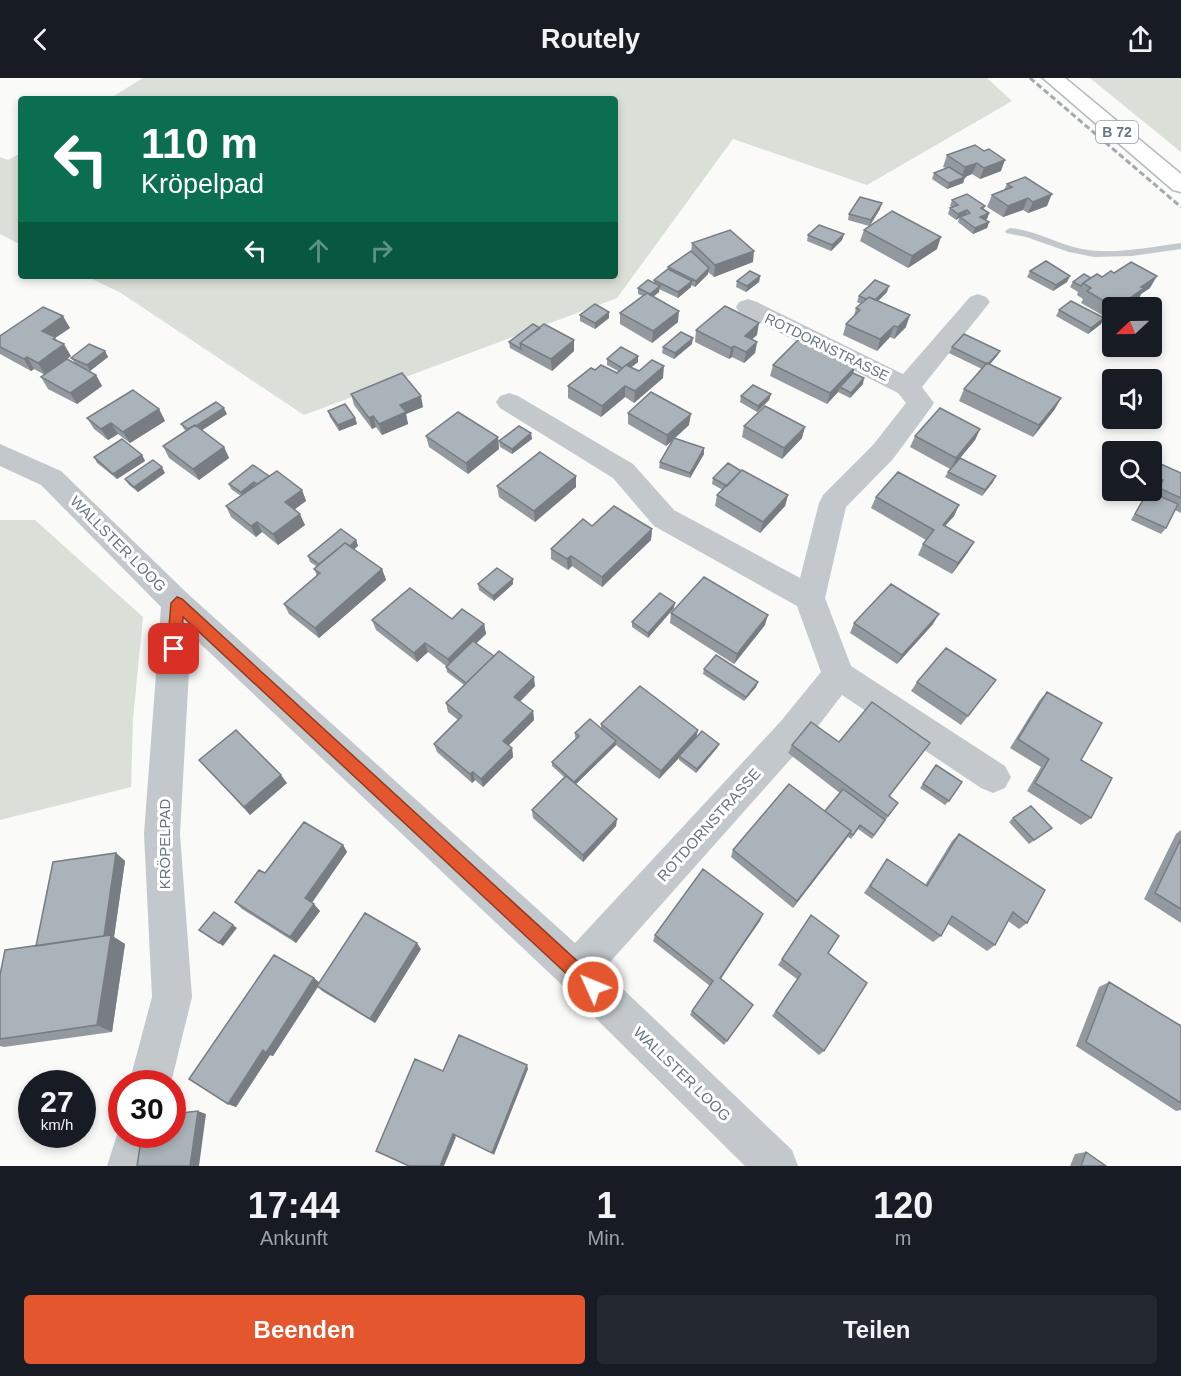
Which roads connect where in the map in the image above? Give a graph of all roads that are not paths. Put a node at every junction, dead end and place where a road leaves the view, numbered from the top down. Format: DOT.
graph roads {
  1 [pos="1053,78"];
  2 [pos="1181,185"];
  3 [pos="1010,231"];
  4 [pos="1181,246"];
  5 [pos="978,302"];
  6 [pos="748,307"];
  7 [pos="907,387"];
  8 [pos="509,402"];
  9 [pos="0,454"];
  10 [pos="810,598"];
  11 [pos="177,603"];
  12 [pos="838,675"];
  13 [pos="993,777"];
  14 [pos="576,971"];
  15 [pos="153,1070"];
  16 [pos="134,1148"];
  17 [pos="129,1166"];
  18 [pos="776,1166"];
  1 -- 2 [label="main road, B 72"];
  3 -- 4 [label="lane"];
  5 -- 7 [label="street, ROTDORNSTRASSE"];
  6 -- 7 [label="street, ROTDORNSTRASSE"];
  7 -- 10 [label="street, ROTDORNSTRASSE"];
  8 -- 10 [label="street"];
  9 -- 11 [label="street, WALLSTER LOOG"];
  10 -- 12 [label="street"];
  11 -- 14 [label="street, WALLSTER LOOG"];
  11 -- 15 [label="street, KRÖPELPAD"];
  12 -- 13 [label="street"];
  12 -- 14 [label="street, ROTDORNSTRASSE"];
  14 -- 18 [label="street, WALLSTER LOOG"];
  16 -- 17 [label="street"];
}
